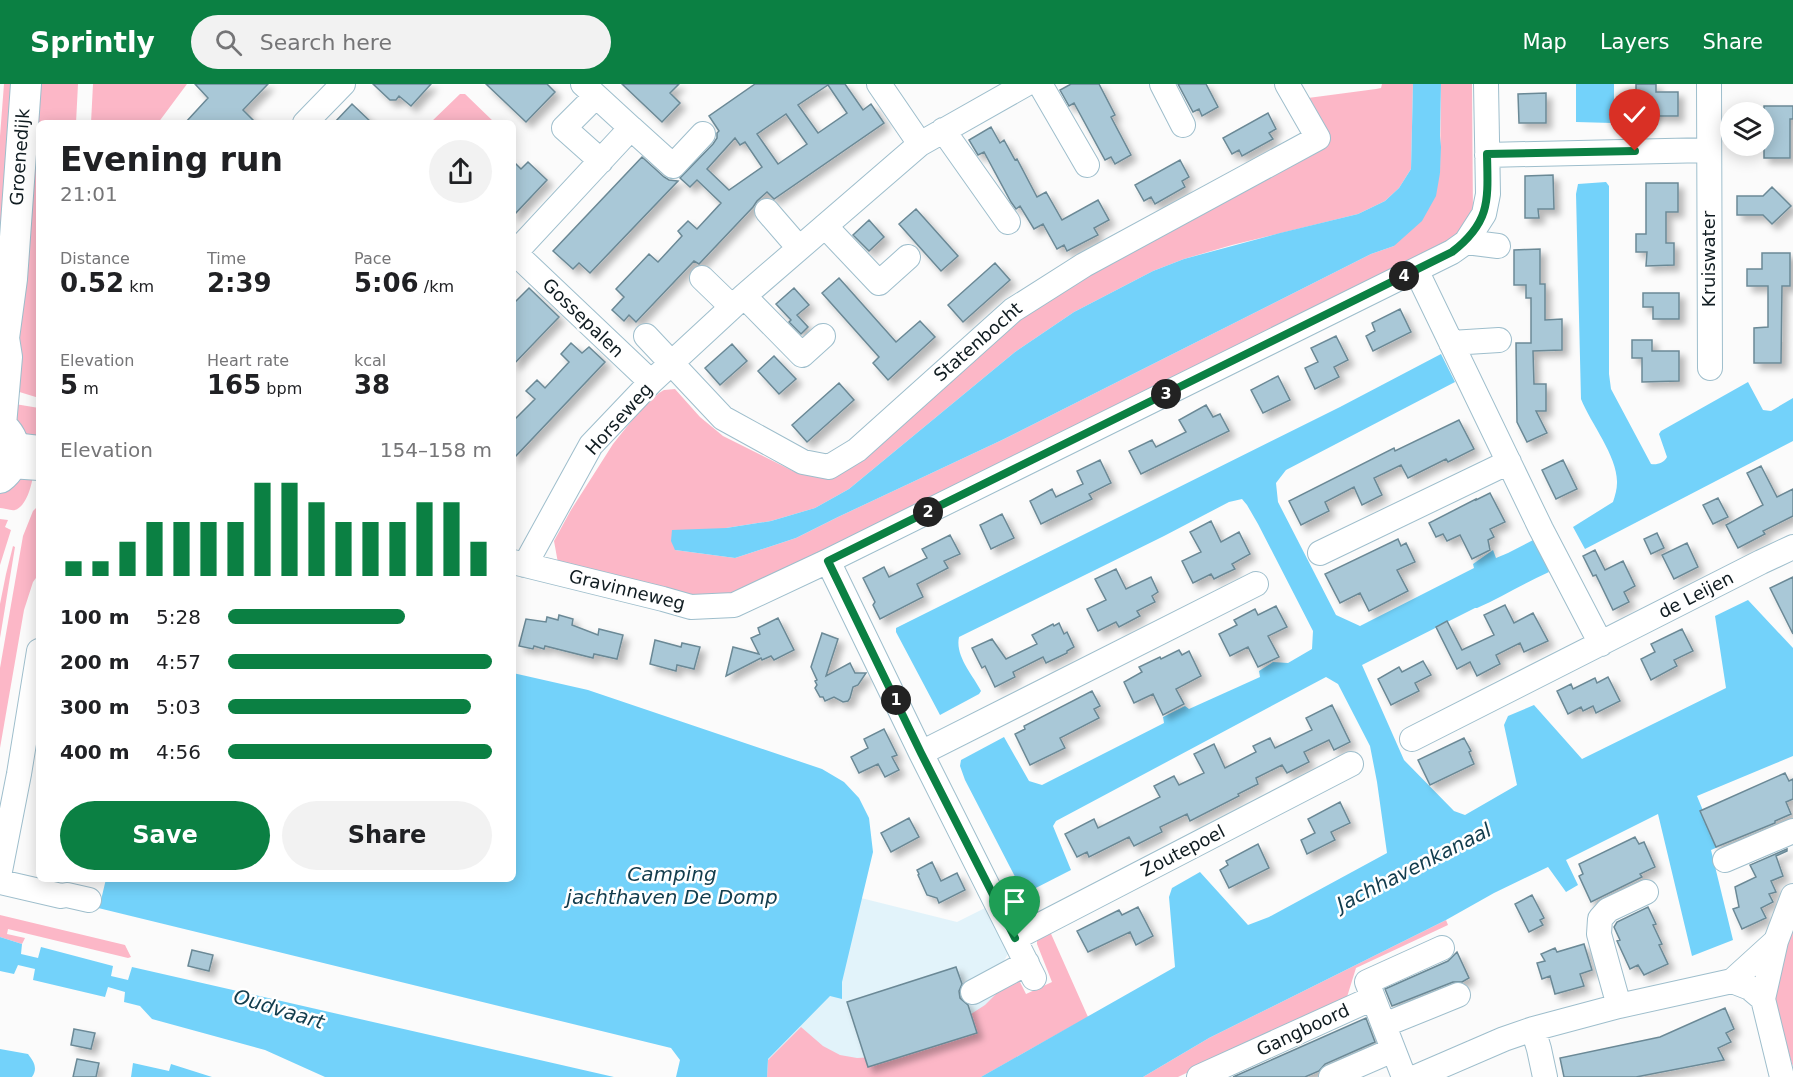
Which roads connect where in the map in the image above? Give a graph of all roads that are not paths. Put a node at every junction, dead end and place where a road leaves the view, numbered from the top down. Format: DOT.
graph roads {
  1 [pos="26,84"];
  2 [pos="343,84"];
  3 [pos="879,84"];
  4 [pos="1026,84"];
  5 [pos="1040,84"];
  6 [pos="1162,84"];
  7 [pos="1287,84"];
  8 [pos="1486,84"];
  9 [pos="1708,84"];
  10 [pos="589,90"];
  11 [pos="308,120"];
  12 [pos="1183,125"];
  13 [pos="631,129"];
  14 [pos="943,130"];
  15 [pos="703,134"];
  16 [pos="920,144"];
  17 [pos="1709,150"];
  18 [pos="1487,154"];
  19 [pos="601,161"];
  20 [pos="1087,165"];
  21 [pos="767,211"];
  22 [pos="1008,222"];
  23 [pos="825,226"];
  24 [pos="1466,242"];
  25 [pos="1498,246"];
  26 [pos="799,248"];
  27 [pos="516,252"];
  28 [pos="516,256"];
  29 [pos="908,258"];
  30 [pos="1416,270"];
  31 [pos="702,278"];
  32 [pos="738,301"];
  33 [pos="646,336"];
  34 [pos="823,336"];
  35 [pos="1499,340"];
  36 [pos="2,341"];
  37 [pos="1451,343"];
  38 [pos="672,363"];
  39 [pos="1710,368"];
  40 [pos="651,382"];
  41 [pos="15,451"];
  42 [pos="1509,462"];
  43 [pos="1793,547"];
  44 [pos="1320,553"];
  45 [pos="828,561"];
  46 [pos="519,563"];
  47 [pos="1256,584"];
  48 [pos="1601,644"];
  49 [pos="36,669"];
  50 [pos="1412,739"];
  51 [pos="921,753"];
  52 [pos="1351,764"];
  53 [pos="1793,831"];
  54 [pos="1725,860"];
  55 [pos="0,871"];
  56 [pos="0,882"];
  57 [pos="1646,892"];
  58 [pos="1793,896"];
  59 [pos="89,900"];
  60 [pos="1015,938"];
  61 [pos="1776,941"];
  62 [pos="1442,948"];
  63 [pos="1748,989"];
  64 [pos="973,992"];
  65 [pos="1458,995"];
  66 [pos="1373,998"];
  67 [pos="1619,1006"];
  68 [pos="1384,1025"];
  69 [pos="1533,1029"];
  70 [pos="1394,1050"];
  71 [pos="1236,1069"];
  72 [pos="1200,1077"];
  73 [pos="1331,1077"];
  74 [pos="1404,1077"];
  75 [pos="1416,1077"];
  76 [pos="1545,1077"];
  77 [pos="1782,1077"];
  1 -- 36 [label="main road, Groenedijk"];
  2 -- 11 [label="street"];
  3 -- 16 [label="street"];
  4 -- 14 [label="street, Horseweg"];
  5 -- 20 [label="street"];
  6 -- 12 [label="street"];
  7 -- 38 [label="street, Statenbocht"];
  8 -- 18 [label="street, Gravinneweg"];
  9 -- 17 [label="street, Kruiswater"];
  10 -- 13 [label="street"];
  10 -- 19 [label="street"];
  13 -- 15 [label="street"];
  13 -- 19 [label="street, Gossepalen"];
  14 -- 16 [label="street, Horseweg"];
  14 -- 22 [label="street"];
  16 -- 23 [label="street, Horseweg"];
  17 -- 18 [label="street"];
  17 -- 39 [label="street, Kruiswater"];
  18 -- 24 [label="street, Gravinneweg"];
  19 -- 27 [label="street, Gossepalen"];
  21 -- 26 [label="street"];
  23 -- 26 [label="street, Horseweg"];
  23 -- 29 [label="street"];
  24 -- 25 [label="street"];
  24 -- 30 [label="street, Gravinneweg"];
  26 -- 32 [label="street, Horseweg"];
  28 -- 40 [label="street, Gossepalen"];
  30 -- 37 [label="street"];
  30 -- 45 [label="street, Gravinneweg"];
  31 -- 32 [label="street"];
  32 -- 34 [label="street"];
  32 -- 38 [label="street, Horseweg"];
  33 -- 38 [label="street"];
  35 -- 37 [label="street"];
  36 -- 41 [label="main road, Groenedijk"];
  37 -- 42 [label="street"];
  38 -- 40 [label="street, Horseweg"];
  40 -- 46 [label="street, Horseweg"];
  42 -- 44 [label="street"];
  42 -- 48 [label="street"];
  43 -- 48 [label="street, de Leijen"];
  45 -- 46 [label="street, Gravinneweg"];
  45 -- 51 [label="street"];
  47 -- 51 [label="street"];
  48 -- 50 [label="street, de Leijen"];
  49 -- 55 [label="street"];
  51 -- 60 [label="street"];
  52 -- 60 [label="street, Zoutepoel"];
  53 -- 54 [label="street"];
  56 -- 59 [label="street"];
  57 -- 67 [label="street"];
  58 -- 61 [label="street"];
  60 -- 64 [label="street"];
  61 -- 63 [label="street"];
  61 -- 63 [label="street"];
  62 -- 66 [label="street, Gangboord"];
  63 -- 67 [label="street"];
  63 -- 77 [label="street"];
  65 -- 68 [label="street"];
  66 -- 68 [label="street, Gangboord"];
  66 -- 71 [label="street, Gangboord"];
  67 -- 69 [label="street"];
  68 -- 70 [label="street, Gangboord"];
  69 -- 75 [label="street"];
  69 -- 76 [label="street"];
  70 -- 73 [label="street"];
  70 -- 74 [label="street, Gangboord"];
  71 -- 72 [label="street, Gangboord"];
}
